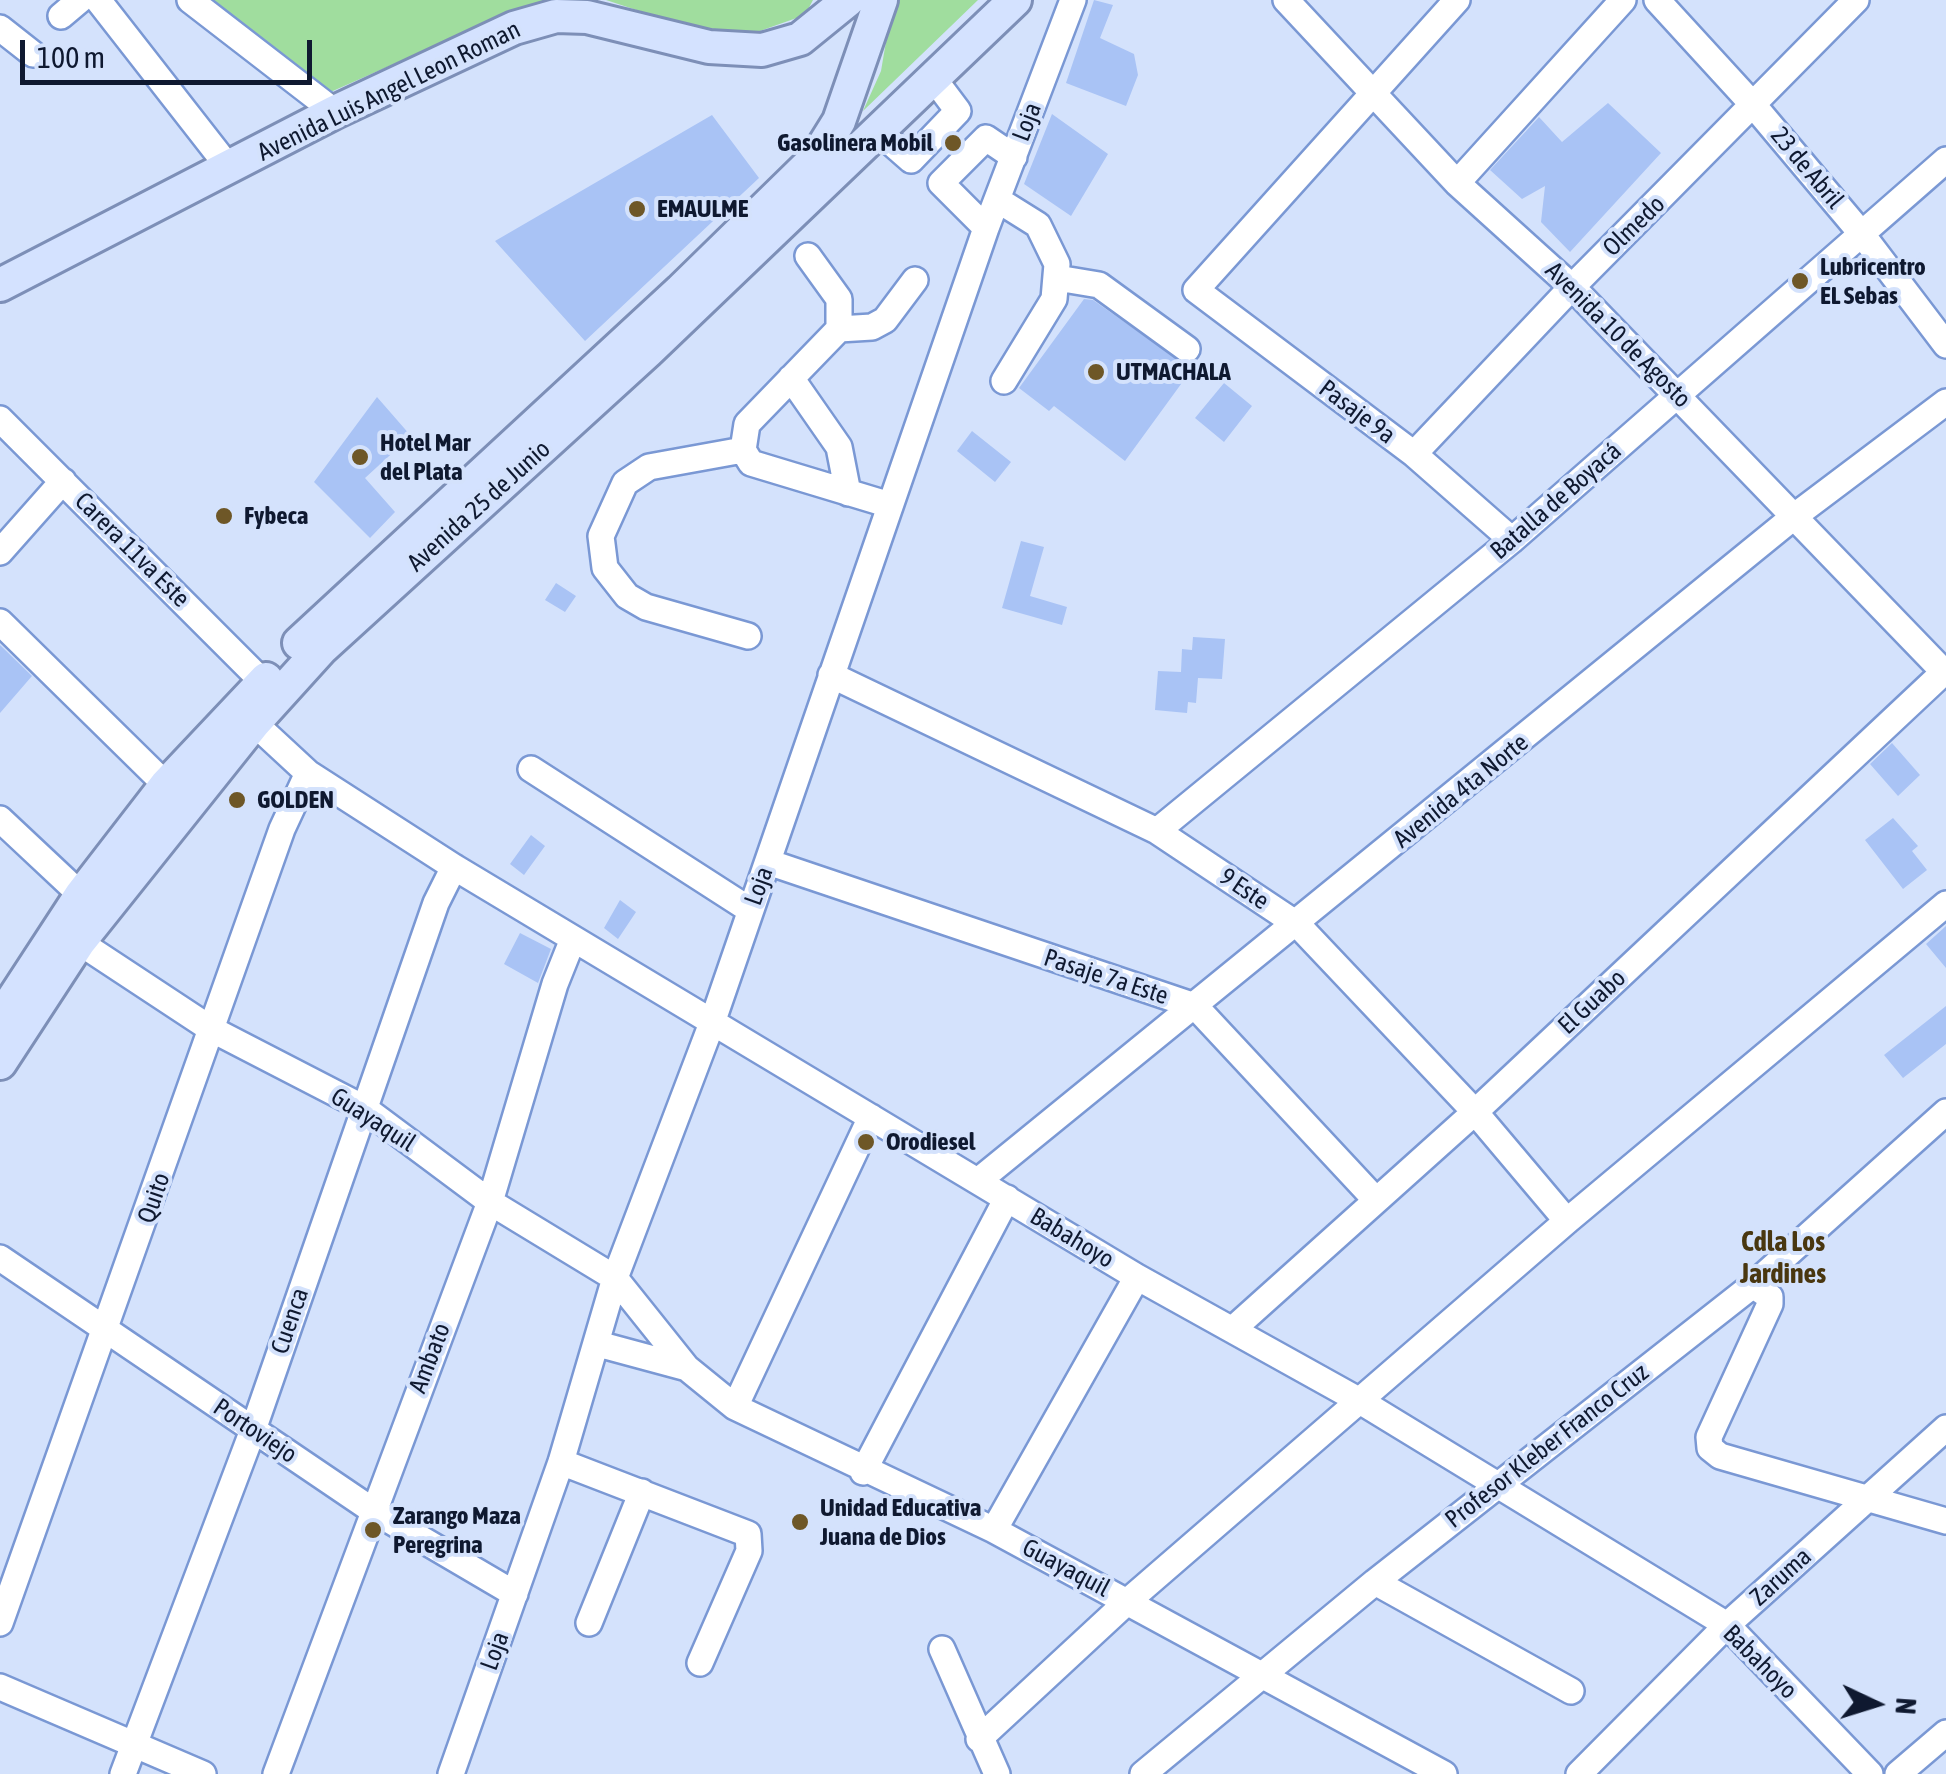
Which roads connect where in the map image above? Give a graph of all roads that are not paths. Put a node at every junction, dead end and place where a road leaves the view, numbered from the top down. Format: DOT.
graph roads {
  1 [pos="98,0"];
  2 [pos="190,0"];
  3 [pos="848,0"];
  4 [pos="881,0"];
  5 [pos="1016,0"];
  6 [pos="1073,0"];
  7 [pos="1286,0"];
  8 [pos="1457,0"];
  9 [pos="1623,0"];
  10 [pos="1657,0"];
  11 [pos="1856,0"];
  12 [pos="0,28"];
  13 [pos="33,54"];
  14 [pos="934,79"];
  15 [pos="1370,93"];
  16 [pos="1755,106"];
  17 [pos="958,111"];
  18 [pos="335,112"];
  19 [pos="879,132"];
  20 [pos="986,138"];
  21 [pos="1014,157"];
  22 [pos="912,160"];
  23 [pos="1946,160"];
  24 [pos="230,169"];
  25 [pos="941,182"];
  26 [pos="1457,183"];
  27 [pos="998,200"];
  28 [pos="986,228"];
  29 [pos="1862,233"];
  30 [pos="808,256"];
  31 [pos="1057,278"];
  32 [pos="915,280"];
  33 [pos="0,285"];
  34 [pos="1572,287"];
  35 [pos="839,329"];
  36 [pos="1946,345"];
  37 [pos="1187,349"];
  38 [pos="792,378"];
  39 [pos="1004,381"];
  40 [pos="1678,395"];
  41 [pos="1946,402"];
  42 [pos="0,419"];
  43 [pos="743,450"];
  44 [pos="1414,454"];
  45 [pos="63,480"];
  46 [pos="848,493"];
  47 [pos="890,504"];
  48 [pos="1796,515"];
  49 [pos="1512,540"];
  50 [pos="0,552"];
  51 [pos="0,622"];
  52 [pos="748,636"];
  53 [pos="1945,672"];
  54 [pos="831,675"];
  55 [pos="262,682"];
  56 [pos="254,724"];
  57 [pos="531,769"];
  58 [pos="308,773"];
  59 [pos="166,785"];
  60 [pos="0,819"];
  61 [pos="1157,831"];
  62 [pos="768,862"];
  63 [pos="454,868"];
  64 [pos="81,895"];
  65 [pos="1946,904"];
  66 [pos="750,910"];
  67 [pos="1298,925"];
  68 [pos="573,938"];
  69 [pos="78,942"];
  70 [pos="1195,1006"];
  71 [pos="0,1019"];
  72 [pos="712,1022"];
  73 [pos="211,1028"];
  74 [pos="0,1063"];
  75 [pos="364,1108"];
  76 [pos="1475,1112"];
  77 [pos="1946,1112"];
  78 [pos="871,1117"];
  79 [pos="978,1181"];
  80 [pos="1007,1198"];
  81 [pos="1374,1198"];
  82 [pos="490,1202"];
  83 [pos="1567,1221"];
  84 [pos="0,1258"];
  85 [pos="1137,1276"];
  86 [pos="616,1278"];
  87 [pos="1752,1285"];
  88 [pos="108,1329"];
  89 [pos="1233,1330"];
  90 [pos="598,1344"];
  91 [pos="687,1368"];
  92 [pos="1360,1401"];
  93 [pos="735,1408"];
  94 [pos="1946,1428"];
  95 [pos="253,1430"];
  96 [pos="561,1462"];
  97 [pos="862,1472"];
  98 [pos="1498,1485"];
  99 [pos="642,1492"];
  100 [pos="1869,1499"];
  101 [pos="372,1510"];
  102 [pos="1946,1521"];
  103 [pos="994,1530"];
  104 [pos="1375,1582"];
  105 [pos="515,1594"];
  106 [pos="1128,1601"];
  107 [pos="0,1623"];
  108 [pos="589,1623"];
  109 [pos="1727,1625"];
  110 [pos="942,1649"];
  111 [pos="700,1663"];
  112 [pos="1262,1673"];
  113 [pos="0,1687"];
  114 [pos="1572,1692"];
  115 [pos="1946,1733"];
  116 [pos="979,1739"];
  117 [pos="131,1746"];
  118 [pos="1401,1766"];
  119 [pos="123,1774"];
  120 [pos="203,1774"];
  121 [pos="276,1774"];
  122 [pos="451,1774"];
  123 [pos="997,1774"];
  124 [pos="1142,1774"];
  125 [pos="1444,1774"];
  126 [pos="1579,1774"];
  127 [pos="1870,1774"];
  128 [pos="1898,1774"];
  1 -- 24 [label="street"];
  2 -- 18 [label="street"];
  3 -- 18 [label="main road, Avenida Luis Angel Leon Roman"];
  4 -- 55 [label="main road, Avenida 25 de Junio"];
  5 -- 14 [label="main road, Avenida 25 de Junio"];
  6 -- 21 [label="street, Loja"];
  7 -- 15 [label="street, Avenida 10 de Agosto"];
  8 -- 15 [label="street"];
  9 -- 26 [label="street"];
  10 -- 16 [label="street, 23 de Abril"];
  11 -- 16 [label="street, Olmedo"];
  12 -- 13 [label="street"];
  14 -- 17 [label="street"];
  14 -- 19 [label="main road, Avenida 25 de Junio"];
  15 -- 26 [label="street, Avenida 10 de Agosto"];
  15 -- 44 [label="street, Pasaje 9a"];
  16 -- 29 [label="street, 23 de Abril"];
  16 -- 34 [label="street, Olmedo"];
  17 -- 20 [label="street"];
  17 -- 22 [label="street"];
  18 -- 24 [label="main road, Avenida Luis Angel Leon Roman"];
  19 -- 22 [label="street"];
  19 -- 56 [label="main road, Avenida 25 de Junio"];
  20 -- 21 [label="street"];
  20 -- 25 [label="street"];
  21 -- 27 [label="street, Loja"];
  22 -- 25 [label="street"];
  23 -- 29 [label="street, Batalla de Boyacá"];
  24 -- 33 [label="main road, Avenida Luis Angel Leon Roman"];
  25 -- 28 [label="street"];
  26 -- 34 [label="street, Avenida 10 de Agosto"];
  27 -- 28 [label="street, Loja"];
  27 -- 31 [label="street"];
  28 -- 47 [label="street, Loja"];
  29 -- 36 [label="street, 23 de Abril"];
  29 -- 40 [label="street, Batalla de Boyacá"];
  30 -- 35 [label="street"];
  31 -- 37 [label="street"];
  31 -- 39 [label="street"];
  32 -- 35 [label="street"];
  34 -- 40 [label="street, Avenida 10 de Agosto"];
  34 -- 44 [label="street, Olmedo"];
  35 -- 38 [label="street"];
  38 -- 43 [label="street"];
  38 -- 46 [label="street"];
  40 -- 48 [label="street, Avenida 10 de Agosto"];
  40 -- 49 [label="street, Batalla de Boyacá"];
  41 -- 48 [label="street, Avenida 4ta Norte"];
  42 -- 45 [label="street, Carera 11va Este"];
  43 -- 46 [label="street"];
  43 -- 52 [label="street"];
  44 -- 49 [label="street, Pasaje 9a"];
  45 -- 50 [label="street"];
  45 -- 55 [label="street, Carera 11va Este"];
  46 -- 47 [label="street"];
  47 -- 54 [label="street, Loja"];
  48 -- 53 [label="street, Avenida 10 de Agosto"];
  48 -- 67 [label="street, Avenida 4ta Norte"];
  49 -- 61 [label="street, Batalla de Boyacá"];
  51 -- 59 [label="street"];
  53 -- 76 [label="street, El Guabo"];
  54 -- 61 [label="street, 9 Este"];
  54 -- 62 [label="street, Loja"];
  55 -- 59 [label="main road, Avenida 25 de Junio"];
  56 -- 58 [label="street, Babahoyo"];
  56 -- 69 [label="main road, Avenida 25 de Junio"];
  57 -- 66 [label="street"];
  58 -- 63 [label="street, Babahoyo"];
  58 -- 73 [label="street, Quito"];
  59 -- 64 [label="main road, Avenida 25 de Junio"];
  60 -- 64 [label="street"];
  61 -- 67 [label="street, 9 Este"];
  62 -- 66 [label="street, Loja"];
  62 -- 70 [label="street, Pasaje 7a Este"];
  63 -- 68 [label="street, Babahoyo"];
  63 -- 75 [label="street, Cuenca"];
  64 -- 71 [label="main road, Avenida 25 de Junio"];
  65 -- 83 [label="street"];
  66 -- 72 [label="street, Loja"];
  67 -- 70 [label="street, Avenida 4ta Norte"];
  67 -- 76 [label="street, 9 Este"];
  68 -- 72 [label="street, Babahoyo"];
  68 -- 82 [label="street, Ambato"];
  69 -- 73 [label="street, Guayaquil"];
  69 -- 74 [label="main road, Avenida 25 de Junio"];
  70 -- 79 [label="street, Avenida 4ta Norte"];
  70 -- 81 [label="street, Pasaje 7a Este"];
  72 -- 78 [label="street, Babahoyo"];
  72 -- 86 [label="street, Loja"];
  73 -- 75 [label="street, Guayaquil"];
  73 -- 88 [label="street, Quito"];
  75 -- 82 [label="street, Guayaquil"];
  75 -- 95 [label="street, Cuenca"];
  76 -- 81 [label="street, El Guabo"];
  76 -- 83 [label="street, 9 Este"];
  77 -- 87 [label="street, Profesor Kleber Franco Cruz"];
  78 -- 79 [label="street, Babahoyo"];
  78 -- 93 [label="street"];
  79 -- 80 [label="street, Babahoyo"];
  80 -- 85 [label="street, Babahoyo"];
  80 -- 97 [label="street"];
  81 -- 89 [label="street, El Guabo"];
  82 -- 86 [label="street, Guayaquil"];
  82 -- 101 [label="street, Ambato"];
  83 -- 92 [label="street"];
  84 -- 88 [label="street, Portoviejo"];
  85 -- 89 [label="street, Babahoyo"];
  85 -- 103 [label="street"];
  86 -- 90 [label="street, Loja"];
  86 -- 91 [label="street, Guayaquil"];
  87 -- 98 [label="street, Profesor Kleber Franco Cruz"];
  87 -- 100 [label="street"];
  88 -- 95 [label="street, Portoviejo"];
  88 -- 107 [label="street, Quito"];
  89 -- 92 [label="street, Babahoyo"];
  90 -- 91 [label="street, Guayaquil"];
  90 -- 96 [label="street, Loja"];
  91 -- 93 [label="street, Guayaquil"];
  92 -- 98 [label="street, Babahoyo"];
  92 -- 106 [label="street"];
  93 -- 97 [label="street, Guayaquil"];
  94 -- 100 [label="street, Zaruma"];
  95 -- 101 [label="street, Portoviejo"];
  95 -- 117 [label="street, Cuenca"];
  96 -- 99 [label="street"];
  96 -- 105 [label="street, Loja"];
  97 -- 103 [label="street, Guayaquil"];
  98 -- 104 [label="street, Profesor Kleber Franco Cruz"];
  98 -- 109 [label="street, Babahoyo"];
  99 -- 108 [label="street"];
  99 -- 111 [label="street"];
  100 -- 102 [label="street"];
  100 -- 109 [label="street, Zaruma"];
  101 -- 105 [label="street, Portoviejo"];
  101 -- 121 [label="street, Ambato"];
  103 -- 106 [label="street, Guayaquil"];
  104 -- 112 [label="street, Profesor Kleber Franco Cruz"];
  104 -- 114 [label="street"];
  105 -- 122 [label="street, Loja"];
  106 -- 112 [label="street, Guayaquil"];
  106 -- 116 [label="street"];
  109 -- 126 [label="street, Zaruma"];
  109 -- 127 [label="street, Babahoyo"];
  110 -- 116 [label="street"];
  112 -- 118 [label="street, Guayaquil"];
  112 -- 124 [label="street, Profesor Kleber Franco Cruz"];
  113 -- 117 [label="street"];
  115 -- 128 [label="street"];
  116 -- 123 [label="street"];
  117 -- 119 [label="street, Cuenca"];
  117 -- 120 [label="street"];
  118 -- 125 [label="street, Guayaquil"];
}
